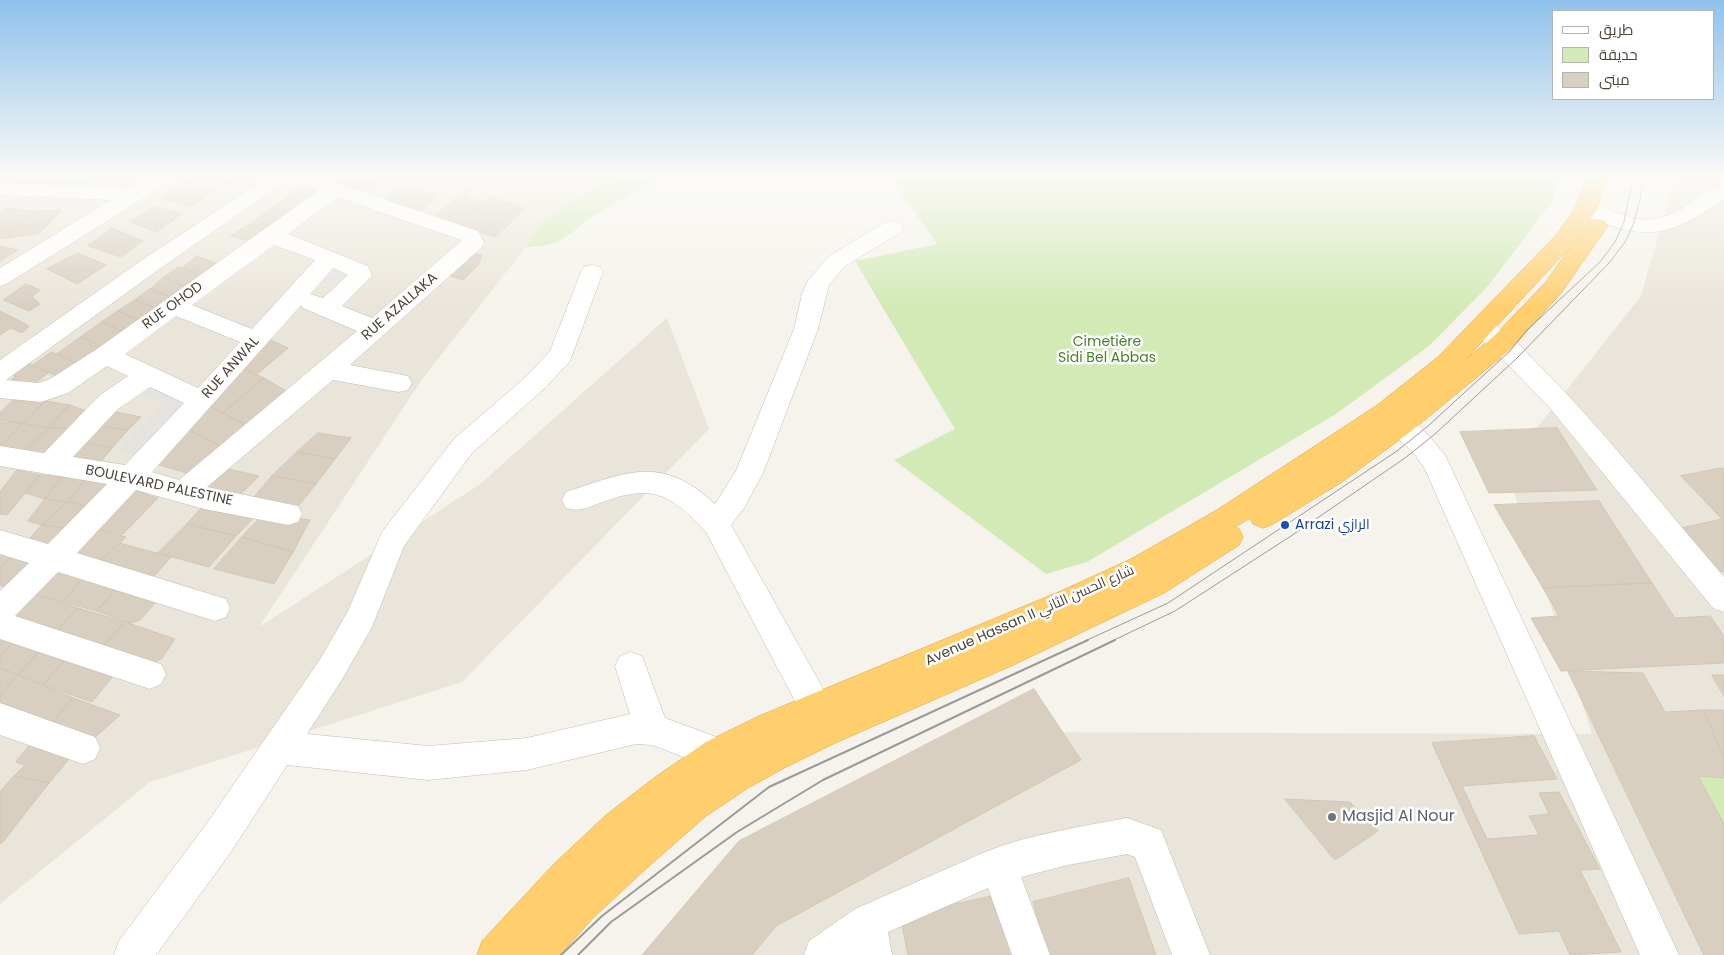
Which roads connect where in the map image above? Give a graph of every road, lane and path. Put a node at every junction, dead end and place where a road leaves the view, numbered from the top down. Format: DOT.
graph roads {
  1 [pos="92,222"];
  2 [pos="215,222"];
  3 [pos="291,222"];
  4 [pos="428,222"];
  5 [pos="1590,222"];
  6 [pos="1626,222"];
  7 [pos="1670,222"];
  8 [pos="892,228"];
  9 [pos="272,236"];
  10 [pos="330,258"];
  11 [pos="592,272"];
  12 [pos="0,278"];
  13 [pos="295,296"];
  14 [pos="173,306"];
  15 [pos="326,308"];
  16 [pos="374,329"];
  17 [pos="1492,335"];
  18 [pos="257,340"];
  19 [pos="106,355"];
  20 [pos="328,370"];
  21 [pos="0,373"];
  22 [pos="149,375"];
  23 [pos="399,383"];
  24 [pos="0,389"];
  25 [pos="202,401"];
  26 [pos="1393,419"];
  27 [pos="0,456"];
  28 [pos="50,464"];
  29 [pos="130,477"];
  30 [pos="183,492"];
  31 [pos="576,500"];
  32 [pos="288,514"];
  33 [pos="716,524"];
  34 [pos="0,542"];
  35 [pos="54,559"];
  36 [pos="1724,599"];
  37 [pos="215,608"];
  38 [pos="0,611"];
  39 [pos="0,625"];
  40 [pos="631,666"];
  41 [pos="150,674"];
  42 [pos="0,719"];
  43 [pos="823,719"];
  44 [pos="652,729"];
  45 [pos="83,748"];
  46 [pos="278,748"];
  47 [pos="718,754"];
  48 [pos="998,865"];
  49 [pos="871,939"];
  50 [pos="133,955"];
  51 [pos="496,955"];
  52 [pos="534,955"];
  53 [pos="823,955"];
  54 [pos="1030,955"];
  55 [pos="1191,955"];
  56 [pos="1660,955"];
  1 -- 12 [label="street"];
  2 -- 21 [label="street"];
  3 -- 9 [label="street, RUE OHOD"];
  4 -- 16 [label="street, RUE AZALLAKA"];
  5 -- 17 [label="highway, Avenue Hassan II شارع الحسن الثاني"];
  6 -- 7 [label="street"];
  8 -- 33 [label="street"];
  9 -- 10 [label="street"];
  9 -- 14 [label="street, RUE OHOD"];
  10 -- 13 [label="street, RUE ANWAL"];
  10 -- 15 [label="street"];
  11 -- 46 [label="street"];
  13 -- 15 [label="street"];
  13 -- 18 [label="street, RUE ANWAL"];
  14 -- 18 [label="street"];
  14 -- 19 [label="street, RUE OHOD"];
  15 -- 16 [label="street"];
  16 -- 20 [label="street, RUE AZALLAKA"];
  17 -- 26 [label="highway, Avenue Hassan II شارع الحسن الثاني"];
  17 -- 36 [label="street"];
  18 -- 25 [label="street, RUE ANWAL"];
  19 -- 22 [label="street"];
  19 -- 24 [label="street, RUE OHOD"];
  20 -- 23 [label="street"];
  20 -- 30 [label="street, RUE AZALLAKA"];
  22 -- 25 [label="street"];
  22 -- 28 [label="street"];
  25 -- 29 [label="street, RUE ANWAL"];
  26 -- 43 [label="highway, Avenue Hassan II شارع الحسن الثاني"];
  26 -- 56 [label="street"];
  27 -- 28 [label="street, BOULEVARD PALESTINE"];
  28 -- 29 [label="street, BOULEVARD PALESTINE"];
  29 -- 30 [label="street, BOULEVARD PALESTINE"];
  29 -- 35 [label="street, RUE ANWAL"];
  30 -- 32 [label="street, BOULEVARD PALESTINE"];
  31 -- 33 [label="street"];
  33 -- 43 [label="street"];
  34 -- 35 [label="street"];
  35 -- 37 [label="street"];
  35 -- 38 [label="street, RUE ANWAL"];
  39 -- 41 [label="street"];
  40 -- 44 [label="street"];
  42 -- 45 [label="street"];
  43 -- 47 [label="highway, Avenue Hassan II شارع الحسن الثاني"];
  43 -- 52 [label="highway, Avenue Hassan II شارع الحسن الثاني"];
  44 -- 46 [label="street"];
  44 -- 47 [label="street"];
  46 -- 50 [label="street"];
  47 -- 51 [label="highway, Avenue Hassan II شارع الحسن الثاني"];
  48 -- 49 [label="street"];
  48 -- 54 [label="street"];
  48 -- 55 [label="street"];
  49 -- 53 [label="street"];
}
